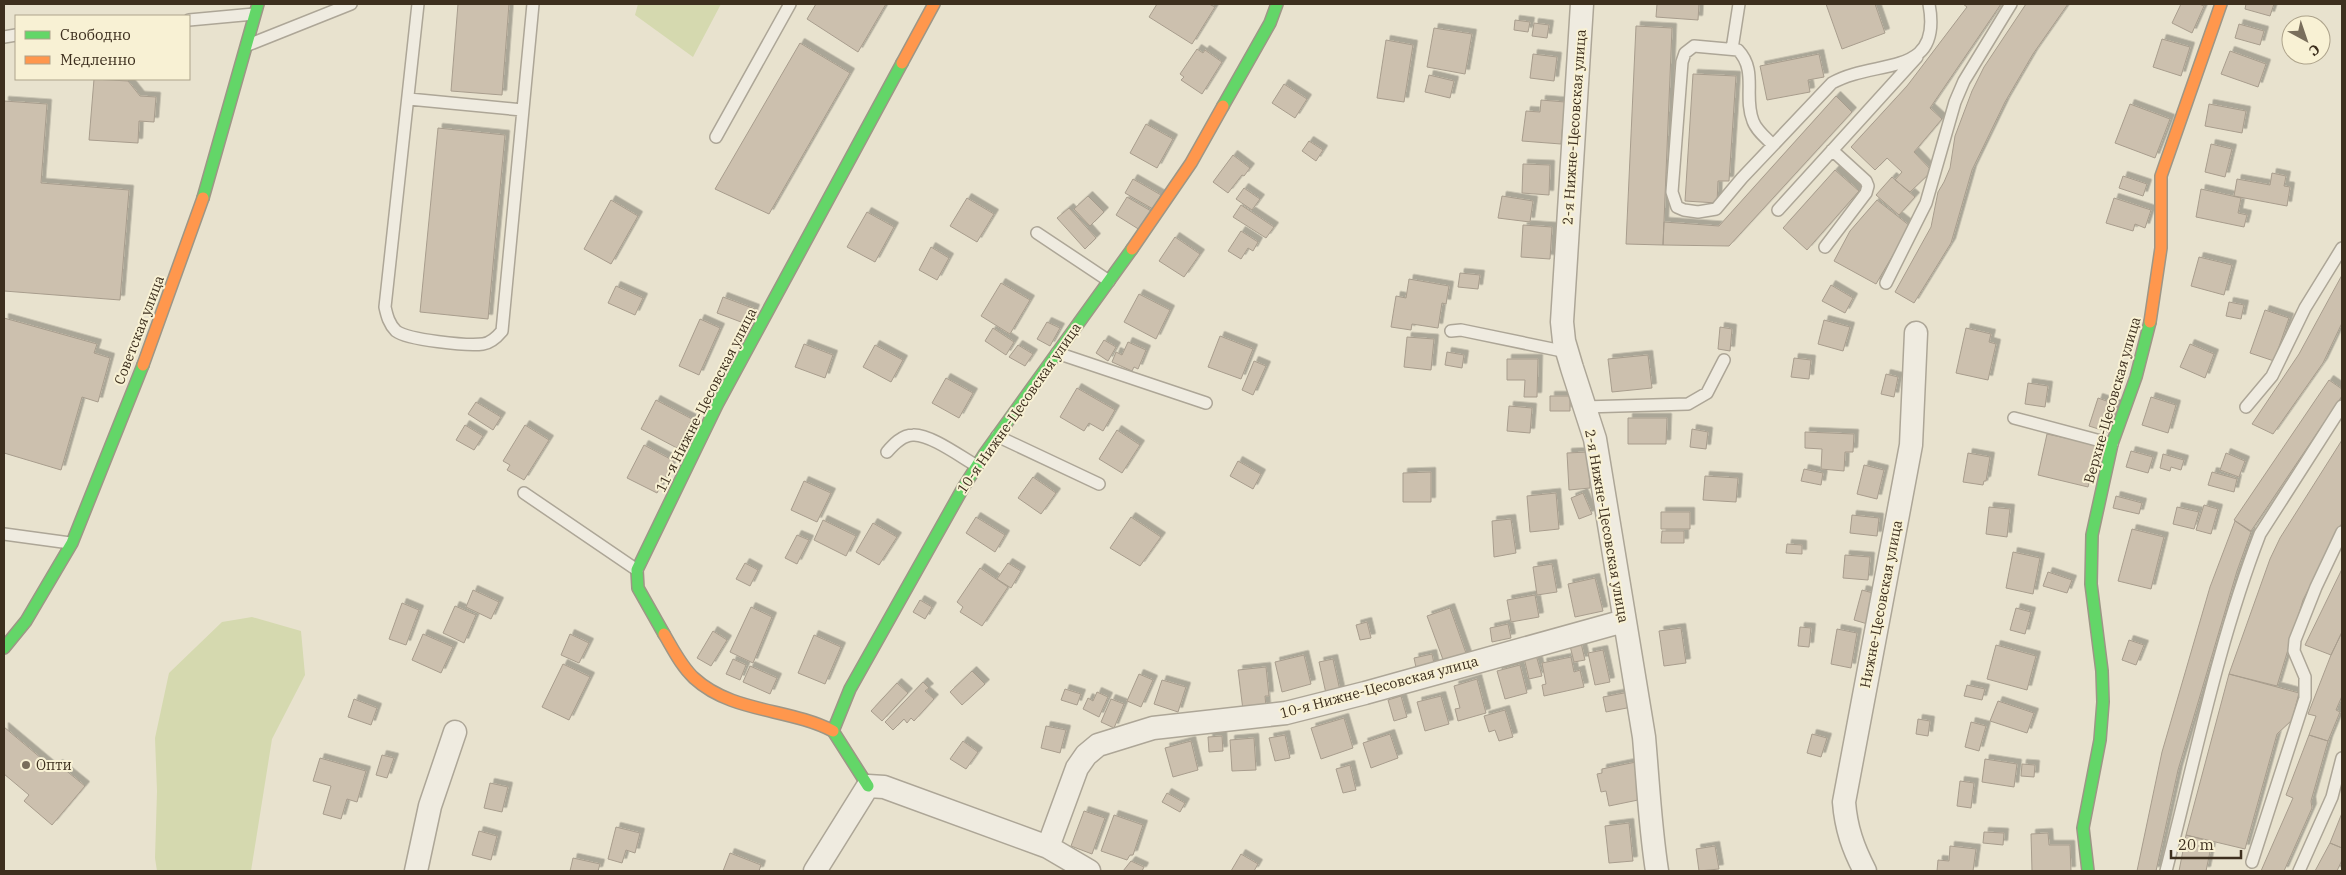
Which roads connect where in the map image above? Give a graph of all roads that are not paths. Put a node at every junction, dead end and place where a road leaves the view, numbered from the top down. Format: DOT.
graph roads {
  1 [pos="351,4"];
  2 [pos="418,4"];
  3 [pos="533,4"];
  4 [pos="790,4"];
  5 [pos="934,4"];
  6 [pos="1277,4"];
  7 [pos="1582,4"];
  8 [pos="1739,4"];
  9 [pos="1929,4"];
  10 [pos="2011,4"];
  11 [pos="2221,4"];
  12 [pos="257,9"];
  13 [pos="190,20"];
  14 [pos="247,46"];
  15 [pos="1732,49"];
  16 [pos="1921,52"];
  17 [pos="409,99"];
  18 [pos="522,110"];
  19 [pos="716,137"];
  20 [pos="1773,144"];
  21 [pos="1832,150"];
  22 [pos="1778,210"];
  23 [pos="1037,233"];
  24 [pos="1825,247"];
  25 [pos="2342,248"];
  26 [pos="1109,281"];
  27 [pos="1886,283"];
  28 [pos="1451,331"];
  29 [pos="1916,333"];
  30 [pos="1567,352"];
  31 [pos="1057,353"];
  32 [pos="1724,360"];
  33 [pos="1206,403"];
  34 [pos="2342,406"];
  35 [pos="1584,407"];
  36 [pos="2246,407"];
  37 [pos="2014,418"];
  38 [pos="997,436"];
  39 [pos="2112,444"];
  40 [pos="887,452"];
  41 [pos="977,466"];
  42 [pos="1099,484"];
  43 [pos="524,493"];
  44 [pos="2342,532"];
  45 [pos="4,534"];
  46 [pos="72,543"];
  47 [pos="637,570"];
  48 [pos="1624,621"];
  49 [pos="4,648"];
  50 [pos="833,731"];
  51 [pos="455,732"];
  52 [pos="2342,758"];
  53 [pos="868,786"];
  54 [pos="1048,847"];
  55 [pos="2252,862"];
  56 [pos="416,871"];
  57 [pos="817,871"];
  58 [pos="1089,871"];
  59 [pos="1656,871"];
  60 [pos="1864,871"];
  61 [pos="2088,871"];
  62 [pos="2166,871"];
  63 [pos="2298,871"];
  1 -- 14 [label="lane"];
  2 -- 17 [label="lane"];
  3 -- 18 [label="lane"];
  4 -- 19 [label="lane"];
  5 -- 47 [label="street, 11-я Нижне-Цесовская улица"];
  6 -- 26 [label="street, 10-я Нижне-Цесовская улица"];
  7 -- 30 [label="street, 2-я Нижне-Цесовская улица"];
  8 -- 15 [label="lane"];
  9 -- 16 [label="lane"];
  10 -- 27 [label="lane"];
  11 -- 39 [label="street, Верхне-Цесовская улица"];
  12 -- 13 [label="lane"];
  12 -- 14 [label="street, Советская улица"];
  14 -- 46 [label="street, Советская улица"];
  15 -- 20 [label="lane"];
  15 -- 20 [label="lane"];
  16 -- 20 [label="lane"];
  16 -- 21 [label="lane"];
  17 -- 18 [label="lane"];
  17 -- 18 [label="lane"];
  21 -- 22 [label="lane"];
  21 -- 24 [label="lane"];
  23 -- 26 [label="lane"];
  25 -- 36 [label="lane"];
  26 -- 31 [label="street, 10-я Нижне-Цесовская улица"];
  28 -- 30 [label="lane"];
  29 -- 60 [label="street, Нижне-Цесовская улица"];
  30 -- 35 [label="street, 2-я Нижне-Цесовская улица"];
  31 -- 33 [label="lane"];
  31 -- 38 [label="street, 10-я Нижне-Цесовская улица"];
  32 -- 35 [label="lane"];
  34 -- 62 [label="lane"];
  35 -- 48 [label="street, 2-я Нижне-Цесовская улица"];
  37 -- 39 [label="lane"];
  38 -- 41 [label="street, 10-я Нижне-Цесовская улица"];
  38 -- 42 [label="lane"];
  39 -- 61 [label="street, Верхне-Цесовская улица"];
  40 -- 41 [label="lane"];
  41 -- 50 [label="street, 10-я Нижне-Цесовская улица"];
  43 -- 47 [label="lane"];
  44 -- 55 [label="lane"];
  45 -- 46 [label="lane"];
  46 -- 49 [label="street, Советская улица"];
  47 -- 50 [label="street"];
  48 -- 54 [label="street, 10-я Нижне-Цесовская улица"];
  48 -- 59 [label="street, 2-я Нижне-Цесовская улица"];
  50 -- 53 [label="street"];
  51 -- 56 [label="street"];
  52 -- 63 [label="lane"];
  53 -- 54 [label="street"];
  53 -- 57 [label="street"];
  54 -- 58 [label="street"];
}
